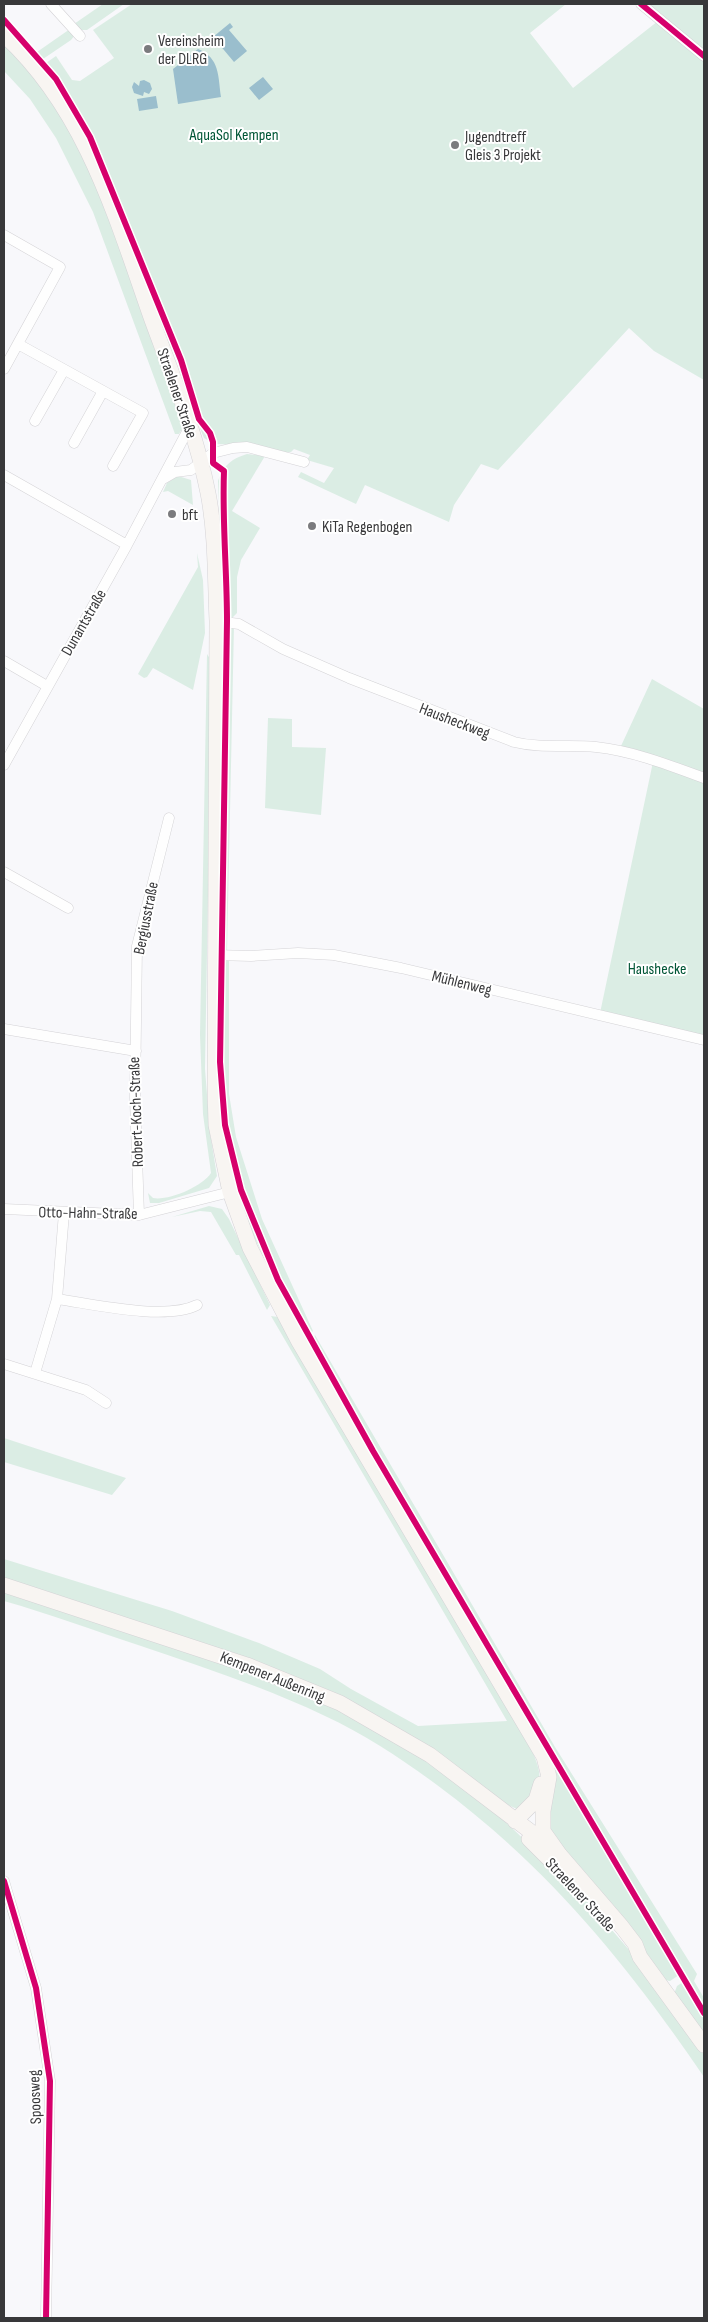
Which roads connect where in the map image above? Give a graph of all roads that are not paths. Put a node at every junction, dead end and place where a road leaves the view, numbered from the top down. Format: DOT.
graph roads {
  1 [pos="51,4"];
  2 [pos="641,4"];
  3 [pos="4,35"];
  4 [pos="80,36"];
  5 [pos="704,56"];
  6 [pos="4,235"];
  7 [pos="18,344"];
  8 [pos="4,369"];
  9 [pos="64,370"];
  10 [pos="104,391"];
  11 [pos="35,422"];
  12 [pos="190,426"];
  13 [pos="74,443"];
  14 [pos="200,462"];
  15 [pos="304,462"];
  16 [pos="113,466"];
  17 [pos="4,475"];
  18 [pos="162,480"];
  19 [pos="127,545"];
  20 [pos="217,621"];
  21 [pos="4,661"];
  22 [pos="47,686"];
  23 [pos="4,765"];
  24 [pos="704,778"];
  25 [pos="169,818"];
  26 [pos="4,872"];
  27 [pos="68,908"];
  28 [pos="215,954"];
  29 [pos="4,1029"];
  30 [pos="704,1040"];
  31 [pos="136,1051"];
  32 [pos="230,1192"];
  33 [pos="4,1209"];
  34 [pos="64,1213"];
  35 [pos="139,1215"];
  36 [pos="57,1299"];
  37 [pos="197,1305"];
  38 [pos="4,1364"];
  39 [pos="35,1373"];
  40 [pos="106,1403"];
  41 [pos="4,1585"];
  42 [pos="517,1714"];
  43 [pos="543,1811"];
  44 [pos="520,1825"];
  45 [pos="560,1855"];
  46 [pos="4,1880"];
  47 [pos="640,1957"];
  48 [pos="704,2045"];
  49 [pos="46,2318"];
  1 -- 4 [label="street"];
  2 -- 5 [label="street"];
  3 -- 12 [label="street, Straelener Straße"];
  6 -- 7 [label="street"];
  7 -- 8 [label="street"];
  7 -- 9 [label="street"];
  9 -- 10 [label="street"];
  9 -- 11 [label="street"];
  10 -- 13 [label="street"];
  10 -- 16 [label="street"];
  12 -- 14 [label="street, Straelener Straße"];
  12 -- 18 [label="street, Dunantstraße"];
  14 -- 15 [label="street, Straelener Straße"];
  14 -- 18 [label="street"];
  14 -- 20 [label="street, Straelener Straße"];
  17 -- 19 [label="street"];
  18 -- 19 [label="street, Dunantstraße"];
  19 -- 22 [label="street, Dunantstraße"];
  20 -- 24 [label="street, Hausheckweg"];
  20 -- 28 [label="street, Straelener Straße"];
  21 -- 22 [label="street"];
  22 -- 23 [label="street, Dunantstraße"];
  25 -- 31 [label="street, Bergiusstraße"];
  26 -- 27 [label="street"];
  28 -- 30 [label="street, Mühlenweg"];
  28 -- 32 [label="street, Straelener Straße"];
  29 -- 31 [label="street, Robert-Koch-Straße"];
  31 -- 35 [label="street, Robert-Koch-Straße"];
  32 -- 35 [label="street, Otto-Hahn-Straße"];
  32 -- 42 [label="street, Straelener Straße"];
  33 -- 34 [label="street, Otto-Hahn-Straße"];
  34 -- 35 [label="street, Otto-Hahn-Straße"];
  34 -- 36 [label="street"];
  36 -- 37 [label="street"];
  36 -- 39 [label="street"];
  38 -- 39 [label="street"];
  39 -- 40 [label="street"];
  41 -- 44 [label="street, Kempener Außenring"];
  42 -- 43 [label="street, Straelener Straße"];
  42 -- 44 [label="street, Straelener Straße"];
  43 -- 44 [label="street"];
  43 -- 45 [label="street, Straelener Straße"];
  44 -- 45 [label="street, Straelener Straße"];
  44 -- 47 [label="street, Straelener Straße"];
  45 -- 47 [label="street, Straelener Straße"];
  46 -- 49 [label="street, Spoosweg"];
  47 -- 48 [label="street, Straelener Straße"];
}
